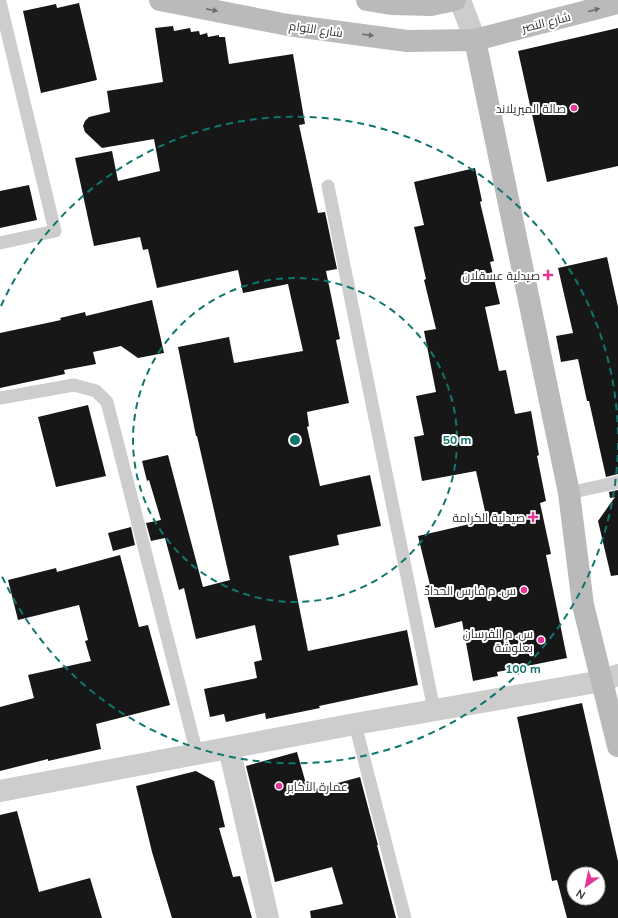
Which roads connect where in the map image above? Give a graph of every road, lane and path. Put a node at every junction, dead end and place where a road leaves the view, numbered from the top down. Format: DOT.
graph roads {
  1 [pos="160,0"];
  2 [pos="367,0"];
  3 [pos="455,0"];
  4 [pos="460,0"];
  5 [pos="0,2"];
  6 [pos="618,3"];
  7 [pos="475,40"];
  8 [pos="328,186"];
  9 [pos="0,243"];
  10 [pos="0,398"];
  11 [pos="618,482"];
  12 [pos="569,493"];
  13 [pos="610,678"];
  14 [pos="434,710"];
  15 [pos="355,724"];
  16 [pos="618,746"];
  17 [pos="229,748"];
  18 [pos="197,754"];
  19 [pos="0,791"];
  20 [pos="268,918"];
  21 [pos="405,918"];
  1 -- 7 [label="street, شارع التوام, one-way"];
  2 -- 3 [label="street"];
  4 -- 7 [label="street"];
  5 -- 9 [label="lane"];
  7 -- 6 [label="street, شارع النصر, one-way"];
  7 -- 12 [label="street"];
  8 -- 14 [label="lane"];
  10 -- 18 [label="lane"];
  11 -- 12 [label="lane"];
  12 -- 13 [label="street"];
  13 -- 14 [label="street"];
  13 -- 16 [label="street"];
  14 -- 15 [label="street"];
  15 -- 17 [label="street"];
  15 -- 21 [label="lane"];
  17 -- 18 [label="street"];
  17 -- 20 [label="street"];
  18 -- 19 [label="street"];
}
